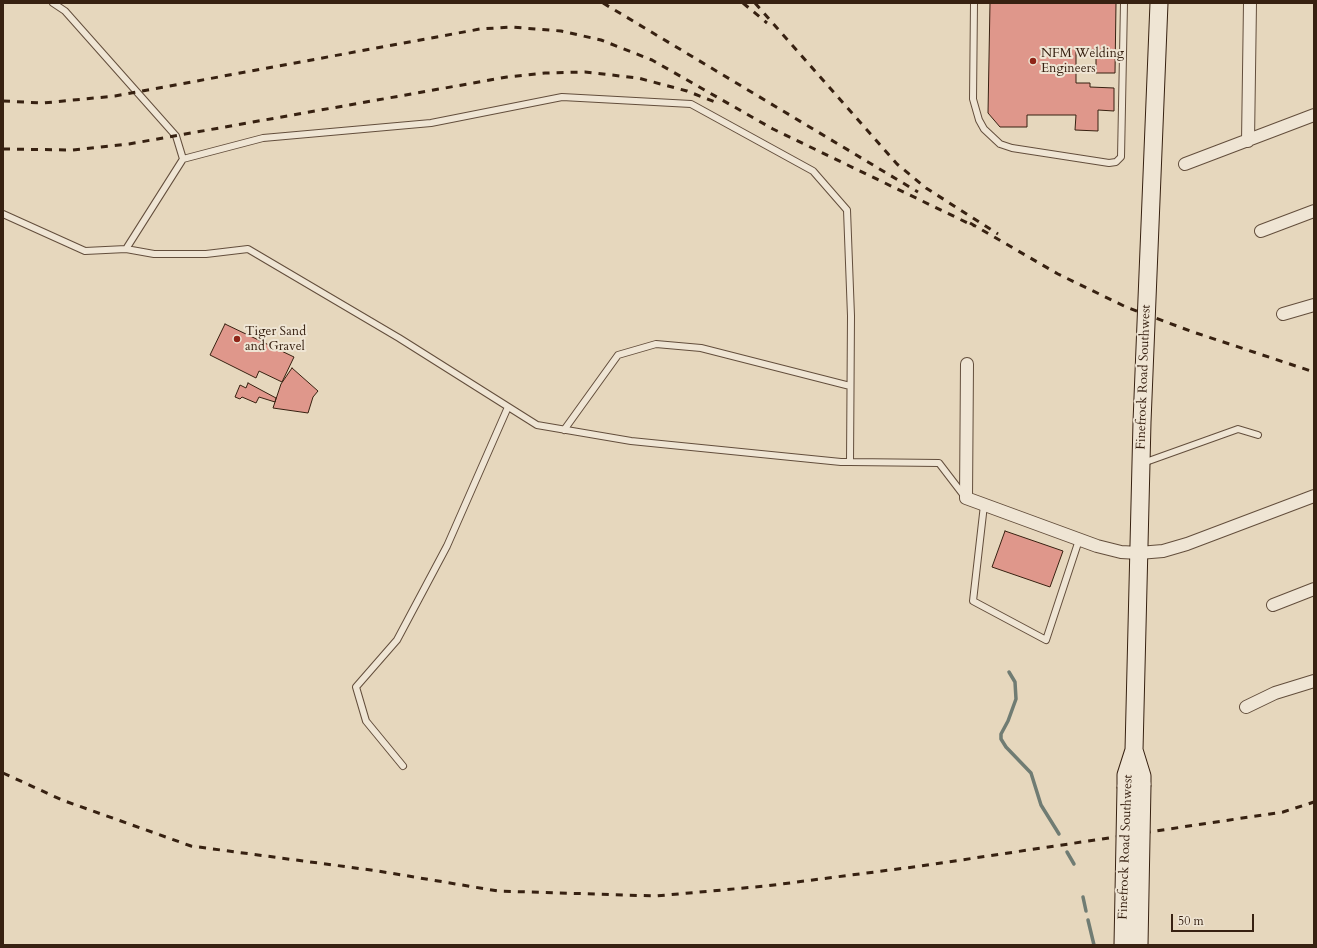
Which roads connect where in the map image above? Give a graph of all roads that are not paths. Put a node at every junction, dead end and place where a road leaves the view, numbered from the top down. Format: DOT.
graph roads {
  1 [pos="53,3"];
  2 [pos="974,3"];
  3 [pos="1124,3"];
  4 [pos="1159,3"];
  5 [pos="1250,3"];
  6 [pos="1314,115"];
  7 [pos="1248,141"];
  8 [pos="183,160"];
  9 [pos="1185,164"];
  10 [pos="1314,211"];
  11 [pos="3,214"];
  12 [pos="1261,231"];
  13 [pos="126,249"];
  14 [pos="1314,305"];
  15 [pos="1283,314"];
  16 [pos="966,364"];
  17 [pos="850,386"];
  18 [pos="508,407"];
  19 [pos="564,430"];
  20 [pos="1258,435"];
  21 [pos="850,462"];
  22 [pos="1141,464"];
  23 [pos="1314,496"];
  24 [pos="966,498"];
  25 [pos="984,505"];
  26 [pos="1079,540"];
  27 [pos="1139,553"];
  28 [pos="1314,589"];
  29 [pos="1272,605"];
  30 [pos="1314,680"];
  31 [pos="1246,707"];
  32 [pos="403,766"];
  33 [pos="1134,786"];
  34 [pos="1123,945"];
  35 [pos="1139,945"];
  1 -- 8 [label="lane"];
  2 -- 3 [label="lane"];
  4 -- 22 [label="main road, Finefrock Road Southwest"];
  5 -- 7 [label="street"];
  6 -- 7 [label="street"];
  7 -- 9 [label="street"];
  8 -- 13 [label="lane"];
  8 -- 17 [label="lane"];
  10 -- 12 [label="street"];
  11 -- 13 [label="lane"];
  13 -- 18 [label="lane"];
  14 -- 15 [label="street"];
  16 -- 24 [label="street"];
  17 -- 19 [label="lane"];
  17 -- 21 [label="lane"];
  18 -- 19 [label="lane"];
  18 -- 32 [label="lane"];
  19 -- 21 [label="lane"];
  20 -- 22 [label="lane"];
  21 -- 24 [label="lane"];
  22 -- 27 [label="main road, Finefrock Road Southwest"];
  23 -- 27 [label="street"];
  24 -- 25 [label="street"];
  25 -- 26 [label="street"];
  25 -- 26 [label="lane"];
  26 -- 27 [label="street"];
  27 -- 33 [label="main road, Finefrock Road Southwest"];
  28 -- 29 [label="street"];
  30 -- 31 [label="street"];
  33 -- 34 [label="main road, Finefrock Road Southwest, bridge"];
  33 -- 35 [label="main road, Finefrock Road Southwest, bridge"];
}
